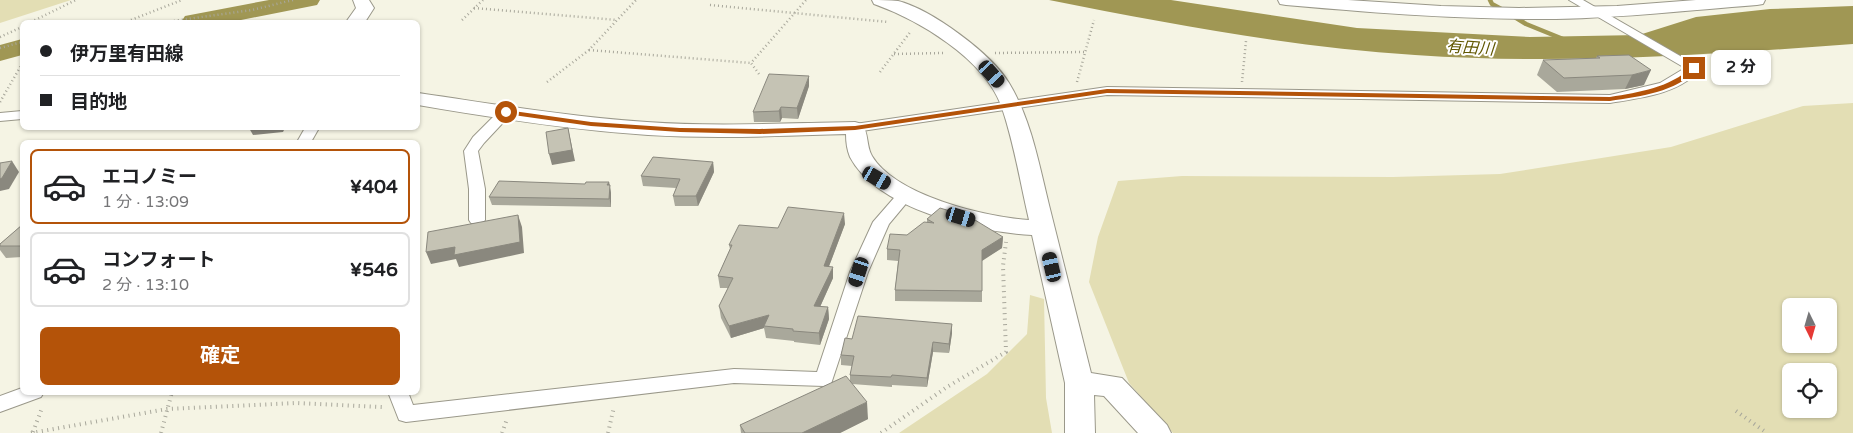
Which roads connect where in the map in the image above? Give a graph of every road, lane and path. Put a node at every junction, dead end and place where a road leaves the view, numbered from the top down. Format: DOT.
graph roads {
  1 [pos="76,0"];
  2 [pos="182,0"];
  3 [pos="293,0"];
  4 [pos="361,0"];
  5 [pos="483,0"];
  6 [pos="636,0"];
  7 [pos="806,0"];
  8 [pos="880,0"];
  9 [pos="1286,0"];
  10 [pos="1575,0"];
  11 [pos="1757,0"];
  12 [pos="710,5"];
  13 [pos="474,8"];
  14 [pos="1597,12"];
  15 [pos="794,14"];
  16 [pos="36,20"];
  17 [pos="131,20"];
  18 [pos="180,20"];
  19 [pos="358,20"];
  20 [pos="462,20"];
  21 [pos="617,20"];
  22 [pos="1094,20"];
  23 [pos="888,22"];
  24 [pos="916,24"];
  25 [pos="20,28"];
  26 [pos="0,37"];
  27 [pos="1246,41"];
  28 [pos="20,43"];
  29 [pos="0,48"];
  30 [pos="589,50"];
  31 [pos="751,63"];
  32 [pos="20,69"];
  33 [pos="880,72"];
  34 [pos="759,74"];
  35 [pos="547,82"];
  36 [pos="1076,85"];
  37 [pos="1242,92"];
  38 [pos="420,99"];
  39 [pos="0,102"];
  40 [pos="1011,105"];
  41 [pos="506,112"];
  42 [pos="20,114"];
  43 [pos="0,117"];
  44 [pos="855,128"];
  45 [pos="906,194"];
  46 [pos="477,220"];
  47 [pos="1007,226"];
  48 [pos="1043,228"];
  49 [pos="1079,383"];
  50 [pos="171,395"];
  51 [pos="399,395"];
  52 [pos="38,400"];
  53 [pos="0,404"];
  54 [pos="614,404"];
  55 [pos="386,408"];
  56 [pos="168,409"];
  57 [pos="1736,410"];
  58 [pos="32,433"];
  59 [pos="162,433"];
  60 [pos="608,433"];
  61 [pos="881,433"];
  62 [pos="1080,433"];
  63 [pos="1156,433"];
  64 [pos="1767,433"];
  1 -- 16 [label="path"];
  2 -- 17 [label="path"];
  3 -- 18 [label="path"];
  4 -- 19 [label="main road"];
  5 -- 13 [label="path"];
  6 -- 21 [label="path"];
  7 -- 15 [label="path"];
  8 -- 40 [label="main road"];
  9 -- 14 [label="main road"];
  10 -- 14 [label="street"];
  11 -- 14 [label="main road"];
  12 -- 15 [label="path"];
  13 -- 20 [label="path"];
  13 -- 21 [label="path"];
  14 -- 37 [label="street"];
  15 -- 23 [label="path"];
  15 -- 31 [label="path"];
  21 -- 30 [label="path"];
  22 -- 36 [label="path"];
  24 -- 33 [label="path"];
  25 -- 26 [label="path"];
  27 -- 37 [label="path"];
  28 -- 29 [label="path"];
  30 -- 31 [label="path"];
  30 -- 35 [label="path"];
  31 -- 34 [label="path"];
  32 -- 39 [label="path"];
  37 -- 40 [label="street"];
  38 -- 41 [label="main road"];
  40 -- 44 [label="street"];
  40 -- 48 [label="main road"];
  41 -- 44 [label="main road"];
  41 -- 46 [label="street"];
  42 -- 43 [label="street"];
  44 -- 45 [label="main road"];
  45 -- 47 [label="main road"];
  45 -- 51 [label="street"];
  47 -- 48 [label="main road"];
  47 -- 61 [label="path"];
  48 -- 49 [label="main road"];
  49 -- 62 [label="main road"];
  49 -- 63 [label="main road"];
  50 -- 56 [label="path"];
  52 -- 53 [label="street"];
  52 -- 58 [label="path"];
  54 -- 60 [label="path"];
  55 -- 56 [label="path"];
  56 -- 58 [label="path"];
  56 -- 59 [label="path"];
  57 -- 64 [label="path"];
}
